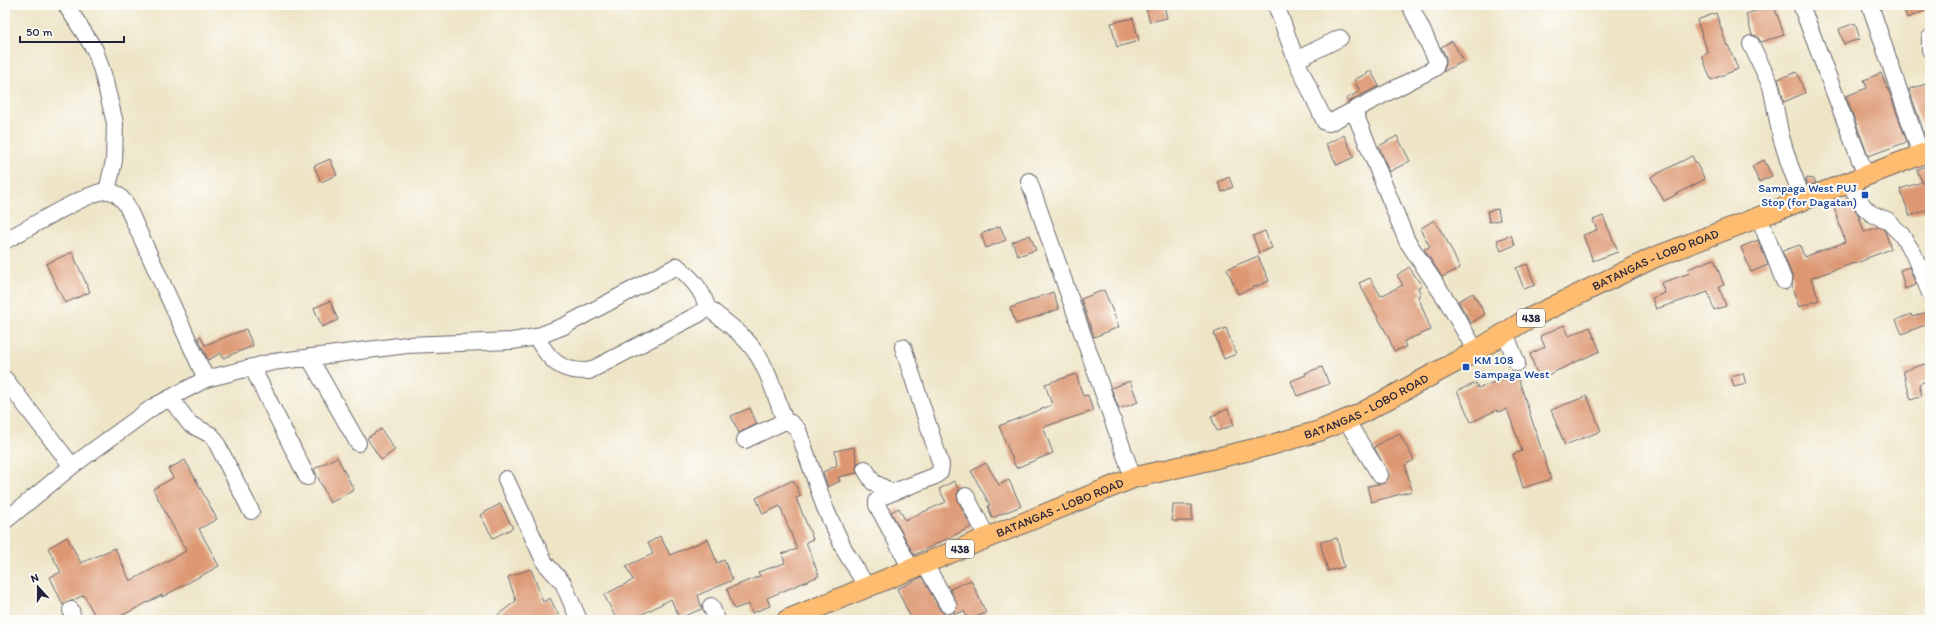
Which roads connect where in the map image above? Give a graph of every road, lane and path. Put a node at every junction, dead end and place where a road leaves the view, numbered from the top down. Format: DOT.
graph roads {
  1 [pos="66,5"];
  2 [pos="1276,5"];
  3 [pos="1410,5"];
  4 [pos="1801,5"];
  5 [pos="1870,5"];
  6 [pos="1340,38"];
  7 [pos="1930,38"];
  8 [pos="1751,44"];
  9 [pos="1930,50"];
  10 [pos="1296,60"];
  11 [pos="1354,111"];
  12 [pos="1925,153"];
  13 [pos="1858,179"];
  14 [pos="1029,181"];
  15 [pos="107,190"];
  16 [pos="1803,200"];
  17 [pos="1759,217"];
  18 [pos="5,241"];
  19 [pos="1784,281"];
  20 [pos="1930,293"];
  21 [pos="707,307"];
  22 [pos="1505,333"];
  23 [pos="536,337"];
  24 [pos="903,347"];
  25 [pos="1476,351"];
  26 [pos="309,357"];
  27 [pos="1517,363"];
  28 [pos="252,367"];
  29 [pos="5,379"];
  30 [pos="206,379"];
  31 [pos="170,398"];
  32 [pos="1346,420"];
  33 [pos="785,421"];
  34 [pos="745,440"];
  35 [pos="358,443"];
  36 [pos="72,466"];
  37 [pos="865,469"];
  38 [pos="1380,475"];
  39 [pos="307,477"];
  40 [pos="1134,478"];
  41 [pos="506,479"];
  42 [pos="889,494"];
  43 [pos="966,496"];
  44 [pos="251,511"];
  45 [pos="5,521"];
  46 [pos="987,538"];
  47 [pos="918,566"];
  48 [pos="867,587"];
  49 [pos="948,604"];
  50 [pos="579,620"];
  51 [pos="787,620"];
  1 -- 15 [label="street"];
  2 -- 10 [label="street"];
  3 -- 11 [label="street"];
  4 -- 13 [label="street"];
  5 -- 12 [label="street"];
  6 -- 10 [label="street"];
  7 -- 9 [label="street"];
  8 -- 16 [label="street"];
  10 -- 11 [label="street"];
  11 -- 25 [label="street"];
  12 -- 13 [label="main road, BATANGAS - LOBO ROAD / 438"];
  13 -- 16 [label="main road, BATANGAS - LOBO ROAD / 438"];
  13 -- 20 [label="street"];
  14 -- 40 [label="street"];
  15 -- 18 [label="street"];
  15 -- 30 [label="street"];
  16 -- 17 [label="main road, BATANGAS - LOBO ROAD / 438"];
  17 -- 19 [label="street"];
  17 -- 22 [label="main road, BATANGAS - LOBO ROAD / 438"];
  21 -- 23 [label="street"];
  21 -- 23 [label="street"];
  21 -- 33 [label="street"];
  22 -- 25 [label="main road, BATANGAS - LOBO ROAD / 438"];
  22 -- 27 [label="street"];
  23 -- 26 [label="street"];
  24 -- 42 [label="street"];
  25 -- 32 [label="main road, BATANGAS - LOBO ROAD / 438"];
  26 -- 28 [label="street"];
  26 -- 35 [label="street"];
  28 -- 30 [label="street"];
  28 -- 39 [label="street"];
  29 -- 36 [label="street"];
  30 -- 31 [label="street"];
  31 -- 36 [label="street"];
  31 -- 44 [label="street"];
  32 -- 38 [label="street"];
  32 -- 40 [label="main road, BATANGAS - LOBO ROAD / 438"];
  33 -- 34 [label="street"];
  33 -- 48 [label="street"];
  36 -- 45 [label="street"];
  37 -- 42 [label="street"];
  40 -- 46 [label="main road, BATANGAS - LOBO ROAD / 438"];
  41 -- 50 [label="street"];
  42 -- 47 [label="street"];
  43 -- 46 [label="street"];
  46 -- 47 [label="main road, BATANGAS - LOBO ROAD / 438"];
  47 -- 48 [label="main road, BATANGAS - LOBO ROAD / 438"];
  47 -- 49 [label="street"];
  48 -- 51 [label="main road, BATANGAS - LOBO ROAD / 438"];
}
